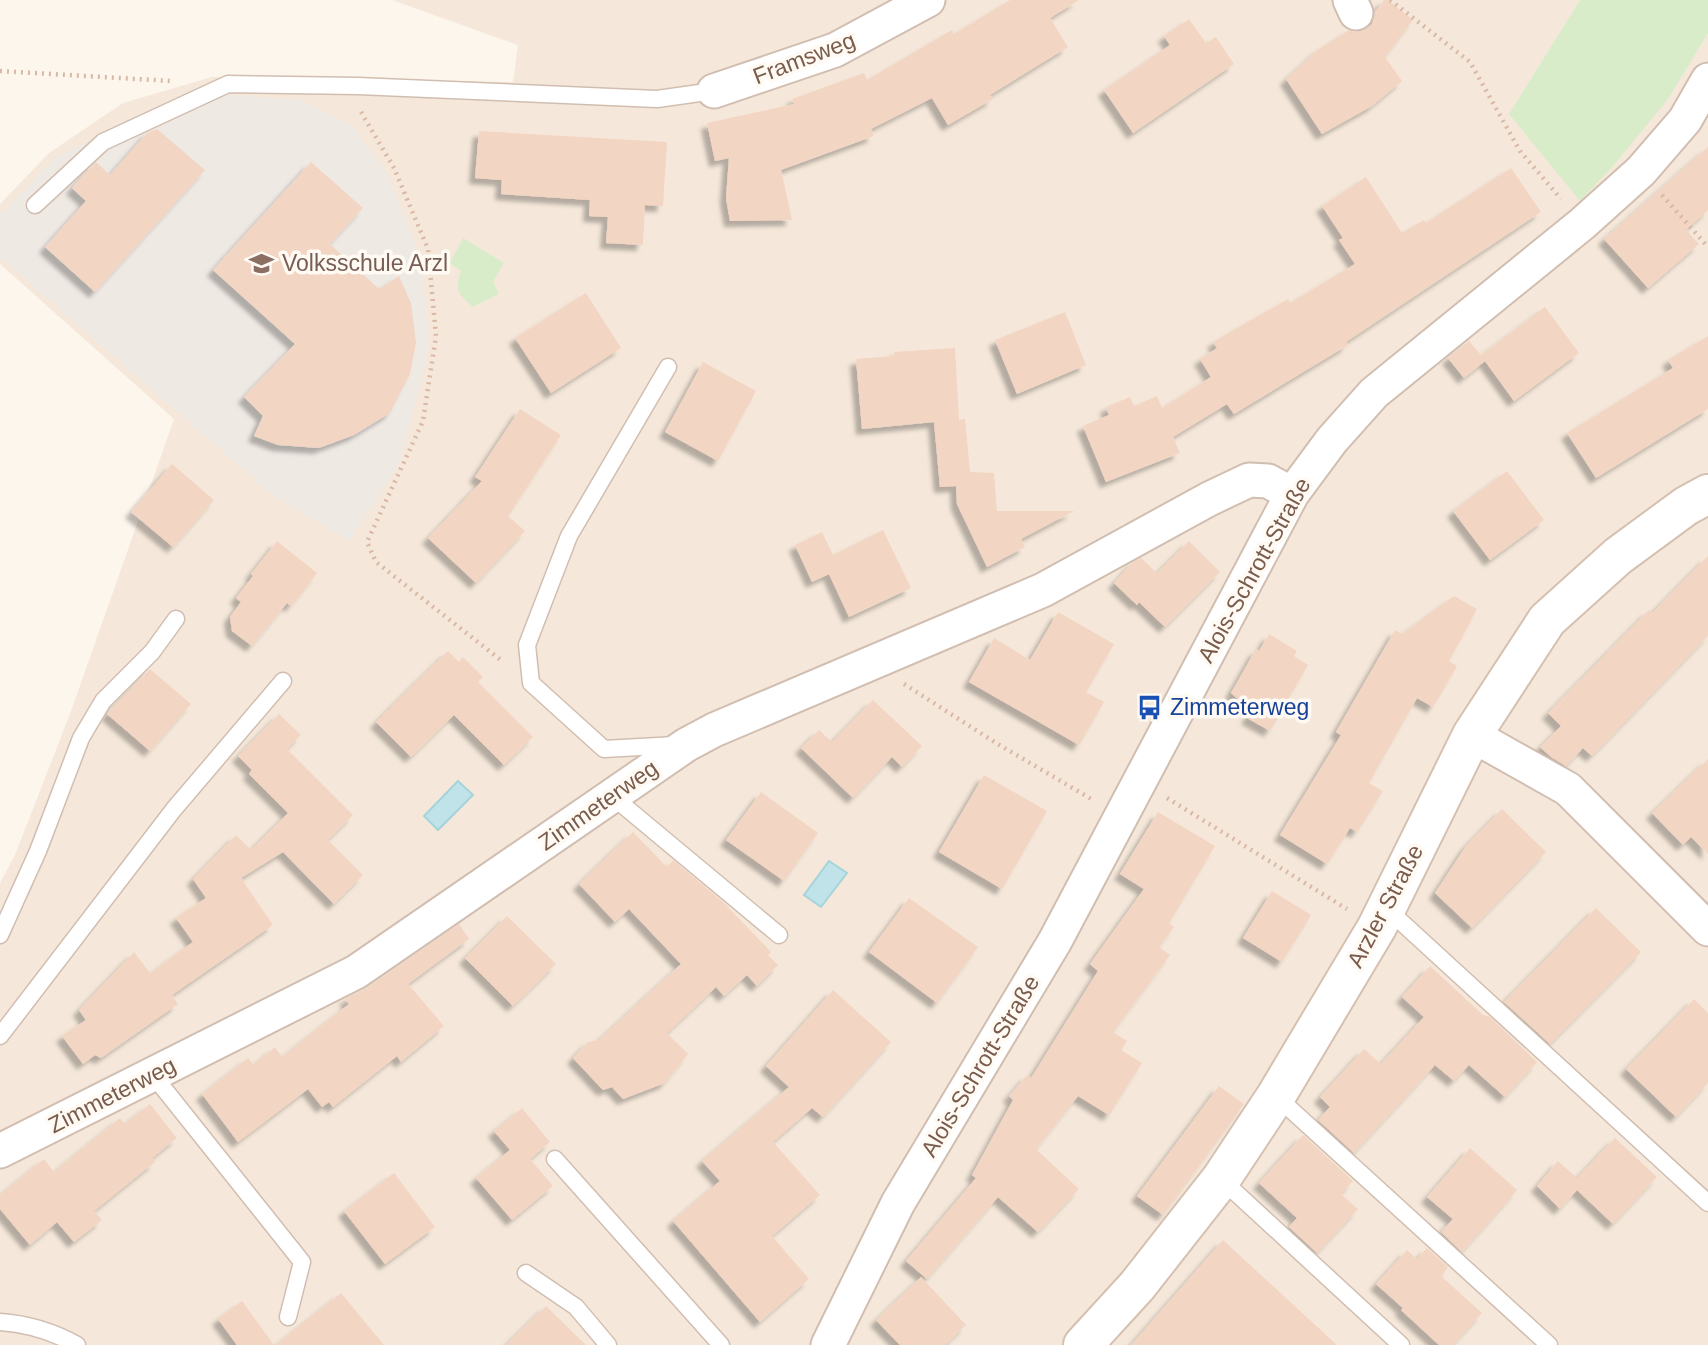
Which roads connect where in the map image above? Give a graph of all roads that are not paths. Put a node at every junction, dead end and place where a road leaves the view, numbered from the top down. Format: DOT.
graph roads {
  1 [pos="928,0"];
  2 [pos="1708,80"];
  3 [pos="714,91"];
  4 [pos="35,205"];
  5 [pos="668,368"];
  6 [pos="1292,494"];
  7 [pos="1708,494"];
  8 [pos="176,619"];
  9 [pos="284,681"];
  10 [pos="1472,735"];
  11 [pos="686,744"];
  12 [pos="612,796"];
  13 [pos="1386,908"];
  14 [pos="1708,929"];
  15 [pos="0,935"];
  16 [pos="779,935"];
  17 [pos="0,1037"];
  18 [pos="153,1075"];
  19 [pos="1276,1096"];
  20 [pos="0,1152"];
  21 [pos="555,1159"];
  22 [pos="1220,1179"];
  23 [pos="1708,1203"];
  24 [pos="526,1273"];
  25 [pos="288,1317"];
  26 [pos="0,1322"];
  27 [pos="77,1345"];
  28 [pos="608,1345"];
  29 [pos="721,1345"];
  30 [pos="828,1345"];
  31 [pos="1083,1345"];
  32 [pos="1401,1345"];
  33 [pos="1549,1345"];
  1 -- 3 [label="street, Framsweg"];
  2 -- 6 [label="street, Alois-Schrott-Straße"];
  3 -- 4 [label="lane"];
  5 -- 11 [label="lane"];
  6 -- 11 [label="street, Zimmeterweg"];
  6 -- 30 [label="street, Alois-Schrott-Straße"];
  7 -- 10 [label="main road, Arzler Straße"];
  8 -- 15 [label="lane"];
  9 -- 17 [label="lane"];
  10 -- 13 [label="main road, Arzler Straße"];
  10 -- 14 [label="street"];
  11 -- 12 [label="street, Zimmeterweg"];
  12 -- 16 [label="lane"];
  12 -- 18 [label="street, Zimmeterweg"];
  13 -- 19 [label="main road, Arzler Straße"];
  13 -- 23 [label="lane"];
  18 -- 20 [label="street, Zimmeterweg"];
  18 -- 25 [label="lane"];
  19 -- 22 [label="main road, Arzler Straße"];
  19 -- 33 [label="lane"];
  21 -- 29 [label="lane"];
  22 -- 31 [label="main road, Arzler Straße"];
  22 -- 32 [label="lane"];
  24 -- 28 [label="lane"];
  26 -- 27 [label="lane"];
}
